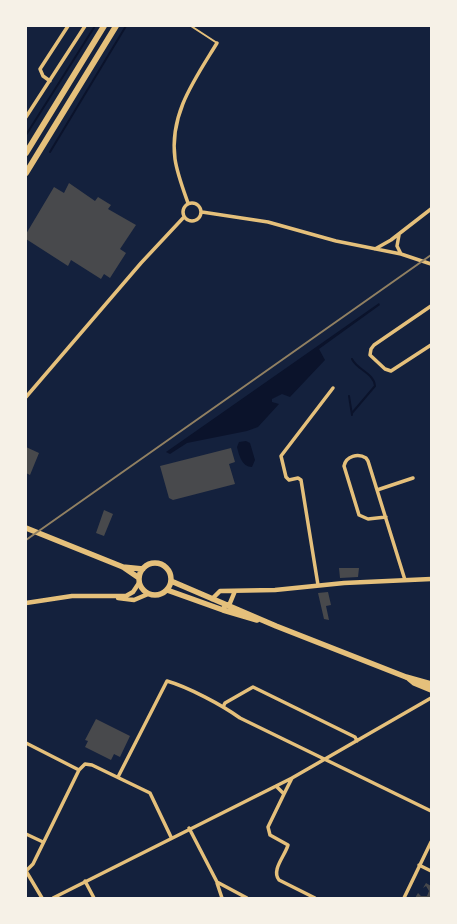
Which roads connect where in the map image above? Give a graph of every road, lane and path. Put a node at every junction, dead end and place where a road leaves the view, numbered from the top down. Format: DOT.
graph roads {
  1 [pos="68,26"];
  2 [pos="85,26"];
  3 [pos="104,26"];
  4 [pos="116,26"];
  5 [pos="191,26"];
  6 [pos="217,43"];
  7 [pos="50,81"];
  8 [pos="26,117"];
  9 [pos="26,153"];
  10 [pos="26,173"];
  11 [pos="188,203"];
  12 [pos="431,209"];
  13 [pos="202,212"];
  14 [pos="184,217"];
  15 [pos="399,234"];
  16 [pos="375,249"];
  17 [pos="401,254"];
  18 [pos="431,264"];
  19 [pos="431,306"];
  20 [pos="431,345"];
  21 [pos="333,388"];
  22 [pos="26,397"];
  23 [pos="413,478"];
  24 [pos="377,490"];
  25 [pos="386,517"];
  26 [pos="28,530"];
  27 [pos="123,567"];
  28 [pos="143,569"];
  29 [pos="431,579"];
  30 [pos="405,580"];
  31 [pos="139,581"];
  32 [pos="171,581"];
  33 [pos="318,585"];
  34 [pos="167,590"];
  35 [pos="235,591"];
  36 [pos="148,594"];
  37 [pos="114,597"];
  38 [pos="212,599"];
  39 [pos="26,603"];
  40 [pos="225,607"];
  41 [pos="406,677"];
  42 [pos="431,684"];
  43 [pos="431,690"];
  44 [pos="431,698"];
  45 [pos="223,707"];
  46 [pos="357,741"];
  47 [pos="26,743"];
  48 [pos="325,759"];
  49 [pos="79,770"];
  50 [pos="118,777"];
  51 [pos="292,778"];
  52 [pos="276,786"];
  53 [pos="284,794"];
  54 [pos="431,811"];
  55 [pos="190,828"];
  56 [pos="26,834"];
  57 [pos="171,837"];
  58 [pos="43,842"];
  59 [pos="431,842"];
  60 [pos="419,865"];
  61 [pos="26,871"];
  62 [pos="431,871"];
  63 [pos="85,881"];
  64 [pos="216,882"];
  65 [pos="42,898"];
  66 [pos="53,898"];
  67 [pos="94,898"];
  68 [pos="222,898"];
  69 [pos="246,898"];
  70 [pos="315,898"];
  71 [pos="404,898"];
  1 -- 7 [label="street"];
  2 -- 7 [label="street"];
  3 -- 9 [label="highway"];
  4 -- 10 [label="highway"];
  5 -- 6 [label="lane"];
  6 -- 11 [label="street"];
  7 -- 8 [label="street"];
  11 -- 13 [label="street"];
  11 -- 14 [label="street"];
  12 -- 15 [label="street"];
  13 -- 14 [label="street"];
  13 -- 16 [label="street"];
  14 -- 22 [label="street"];
  15 -- 16 [label="street"];
  15 -- 17 [label="street"];
  16 -- 17 [label="street"];
  17 -- 18 [label="street"];
  19 -- 20 [label="street"];
  21 -- 33 [label="street"];
  23 -- 24 [label="street"];
  24 -- 25 [label="street"];
  24 -- 25 [label="street"];
  25 -- 30 [label="street"];
  26 -- 27 [label="main road"];
  27 -- 28 [label="main road"];
  27 -- 31 [label="main road"];
  28 -- 31 [label="main road"];
  28 -- 32 [label="main road"];
  29 -- 30 [label="street"];
  30 -- 33 [label="street"];
  31 -- 36 [label="main road"];
  31 -- 37 [label="street"];
  32 -- 34 [label="main road"];
  32 -- 38 [label="main road"];
  33 -- 35 [label="street"];
  34 -- 36 [label="main road"];
  34 -- 40 [label="main road"];
  35 -- 38 [label="street"];
  35 -- 40 [label="street"];
  36 -- 37 [label="street"];
  37 -- 39 [label="street"];
  38 -- 40 [label="main road"];
  40 -- 41 [label="main road"];
  41 -- 42 [label="main road"];
  41 -- 43 [label="main road"];
  44 -- 46 [label="street"];
  45 -- 46 [label="street"];
  45 -- 48 [label="street"];
  45 -- 50 [label="street"];
  46 -- 48 [label="street"];
  47 -- 49 [label="street"];
  48 -- 51 [label="street"];
  48 -- 54 [label="street"];
  49 -- 50 [label="street"];
  49 -- 58 [label="street"];
  50 -- 57 [label="street"];
  51 -- 52 [label="street"];
  51 -- 53 [label="street"];
  52 -- 53 [label="street"];
  52 -- 55 [label="street"];
  53 -- 70 [label="street"];
  55 -- 57 [label="street"];
  55 -- 64 [label="street"];
  56 -- 58 [label="street"];
  57 -- 63 [label="street"];
  58 -- 61 [label="street"];
  59 -- 60 [label="street"];
  60 -- 62 [label="street"];
  60 -- 71 [label="street"];
  61 -- 65 [label="street"];
  63 -- 66 [label="street"];
  63 -- 67 [label="street"];
  64 -- 68 [label="street"];
  64 -- 69 [label="street"];
}
